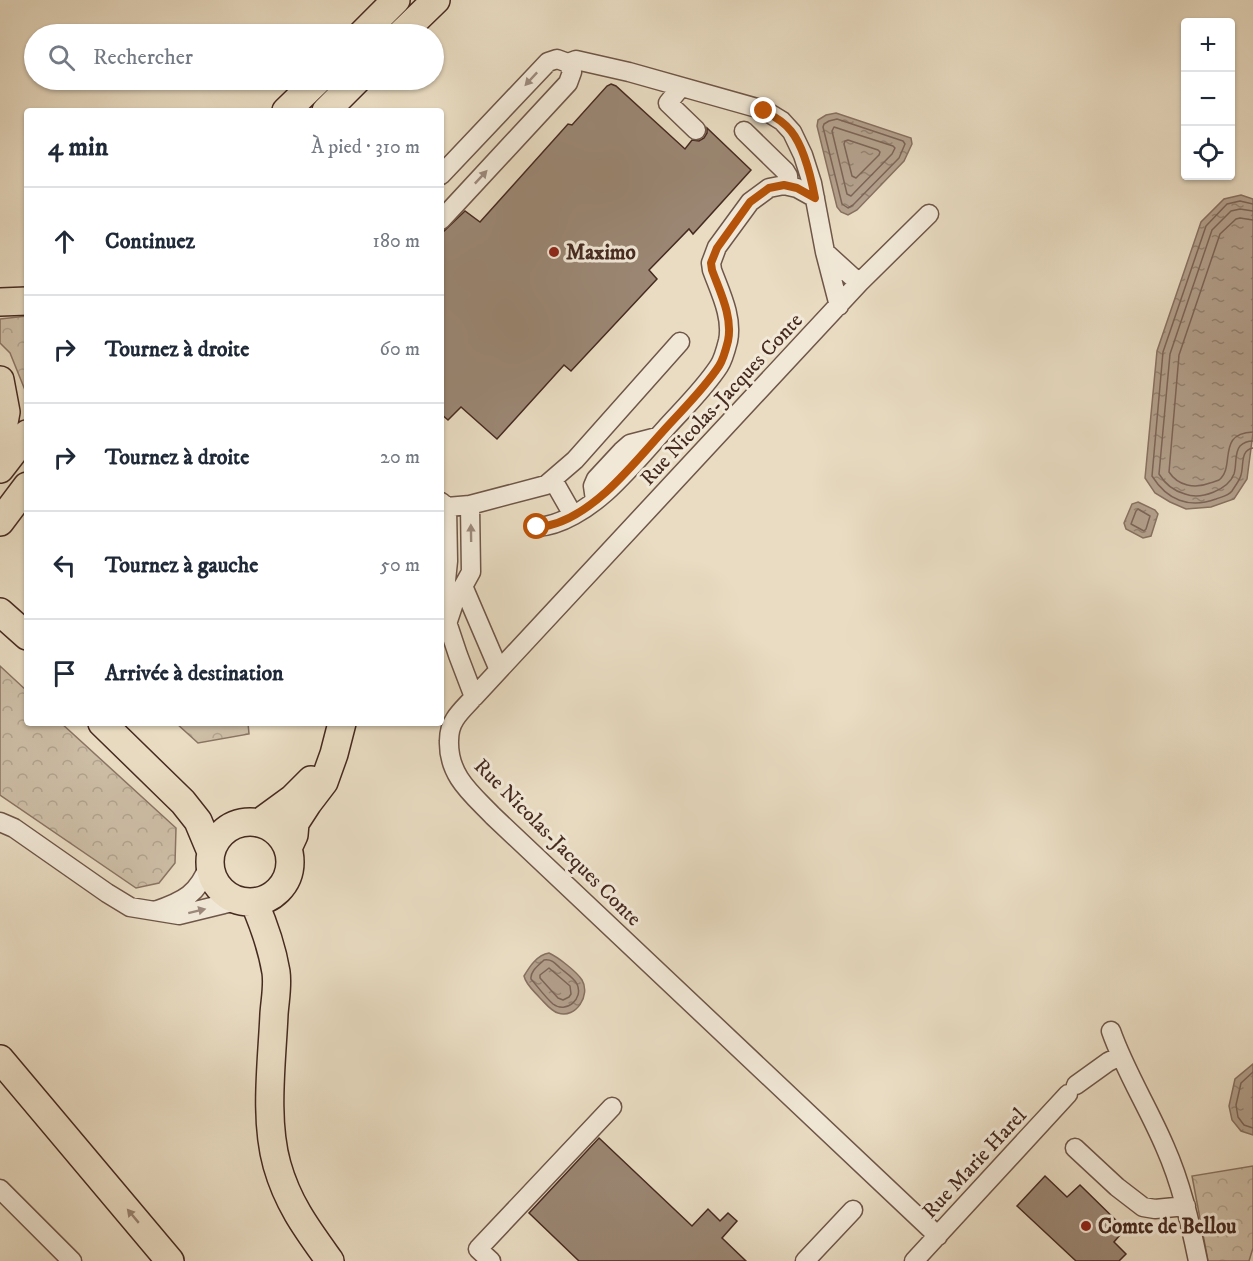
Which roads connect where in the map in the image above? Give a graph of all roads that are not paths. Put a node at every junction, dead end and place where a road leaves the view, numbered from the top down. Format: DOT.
graph roads {
  1 [pos="396,0"];
  2 [pos="435,0"];
  3 [pos="372,24"];
  4 [pos="411,24"];
  5 [pos="568,63"];
  6 [pos="681,87"];
  7 [pos="308,90"];
  8 [pos="347,90"];
  9 [pos="361,90"];
  10 [pos="289,108"];
  11 [pos="329,108"];
  12 [pos="349,108"];
  13 [pos="696,130"];
  14 [pos="744,131"];
  15 [pos="444,172"];
  16 [pos="789,186"];
  17 [pos="815,198"];
  18 [pos="929,214"];
  19 [pos="444,217"];
  20 [pos="825,252"];
  21 [pos="859,283"];
  22 [pos="24,301"];
  23 [pos="0,302"];
  24 [pos="839,306"];
  25 [pos="681,342"];
  26 [pos="0,380"];
  27 [pos="24,438"];
  28 [pos="0,444"];
  29 [pos="0,469"];
  30 [pos="553,480"];
  31 [pos="24,490"];
  32 [pos="444,504"];
  33 [pos="470,505"];
  34 [pos="573,515"];
  35 [pos="24,518"];
  36 [pos="0,522"];
  37 [pos="537,527"];
  38 [pos="0,536"];
  39 [pos="463,586"];
  40 [pos="444,600"];
  41 [pos="0,612"];
  42 [pos="444,613"];
  43 [pos="447,622"];
  44 [pos="0,630"];
  45 [pos="24,633"];
  46 [pos="24,650"];
  47 [pos="499,670"];
  48 [pos="474,697"];
  49 [pos="105,726"];
  50 [pos="121,726"];
  51 [pos="333,726"];
  52 [pos="341,726"];
  53 [pos="0,822"];
  54 [pos="250,823"];
  55 [pos="288,848"];
  56 [pos="210,859"];
  57 [pos="279,890"];
  58 [pos="247,902"];
  59 [pos="154,911"];
  60 [pos="1110,1030"];
  61 [pos="1120,1056"];
  62 [pos="0,1059"];
  63 [pos="272,1065"];
  64 [pos="0,1086"];
  65 [pos="612,1107"];
  66 [pos="1075,1148"];
  67 [pos="0,1189"];
  68 [pos="1186,1206"];
  69 [pos="853,1210"];
  70 [pos="938,1236"];
  71 [pos="72,1261"];
  72 [pos="146,1261"];
  73 [pos="170,1261"];
  74 [pos="330,1261"];
  75 [pos="491,1261"];
  76 [pos="805,1261"];
  77 [pos="914,1261"];
  78 [pos="1198,1261"];
  1 -- 3 [label="highway"];
  2 -- 4 [label="highway"];
  5 -- 6 [label="street"];
  5 -- 15 [label="street, one-way"];
  19 -- 5 [label="street, one-way"];
  6 -- 13 [label="street"];
  6 -- 17 [label="street"];
  7 -- 10 [label="highway"];
  8 -- 11 [label="highway"];
  9 -- 12 [label="highway"];
  14 -- 16 [label="street"];
  16 -- 17 [label="street"];
  16 -- 34 [label="street"];
  17 -- 20 [label="street"];
  18 -- 21 [label="street, Rue Nicolas-Jacques Conte"];
  20 -- 21 [label="street"];
  20 -- 24 [label="street"];
  21 -- 24 [label="street, Rue Nicolas-Jacques Conte"];
  22 -- 23 [label="highway"];
  24 -- 47 [label="street, Rue Nicolas-Jacques Conte"];
  25 -- 30 [label="street"];
  26 -- 28 [label="highway"];
  27 -- 29 [label="highway"];
  30 -- 33 [label="street"];
  30 -- 34 [label="street"];
  31 -- 36 [label="highway"];
  32 -- 33 [label="street"];
  32 -- 40 [label="street"];
  39 -- 33 [label="street, one-way"];
  34 -- 37 [label="street"];
  35 -- 38 [label="highway"];
  39 -- 43 [label="street"];
  39 -- 47 [label="street"];
  41 -- 45 [label="highway"];
  42 -- 43 [label="street"];
  43 -- 48 [label="street"];
  44 -- 46 [label="highway"];
  47 -- 48 [label="street, Rue Nicolas-Jacques Conte"];
  48 -- 70 [label="street, Rue Nicolas-Jacques Conte"];
  49 -- 56 [label="highway"];
  50 -- 54 [label="highway"];
  51 -- 54 [label="highway"];
  52 -- 55 [label="highway"];
  53 -- 59 [label="street"];
  54 -- 55 [label="highway"];
  54 -- 56 [label="highway"];
  55 -- 57 [label="highway"];
  56 -- 58 [label="highway"];
  56 -- 59 [label="street"];
  57 -- 58 [label="highway"];
  57 -- 63 [label="highway"];
  59 -- 58 [label="street, one-way"];
  58 -- 63 [label="highway"];
  60 -- 61 [label="street"];
  61 -- 68 [label="street"];
  61 -- 70 [label="street, Rue Marie Harel"];
  73 -- 62 [label="highway, one-way"];
  63 -- 74 [label="highway"];
  64 -- 72 [label="highway"];
  65 -- 75 [label="street"];
  66 -- 68 [label="street"];
  67 -- 71 [label="street"];
  68 -- 78 [label="street"];
  69 -- 76 [label="street"];
  70 -- 77 [label="street, Rue Marie Harel"];
}
